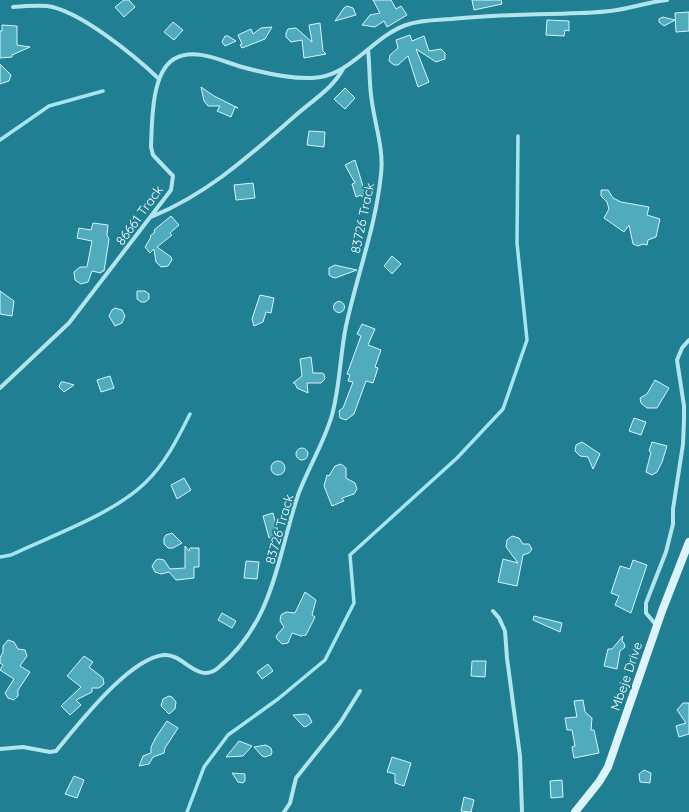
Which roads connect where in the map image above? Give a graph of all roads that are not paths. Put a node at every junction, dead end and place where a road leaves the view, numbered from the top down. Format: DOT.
graph roads {
  1 [pos="667,0"];
  2 [pos="13,7"];
  3 [pos="368,50"];
  4 [pos="345,66"];
  5 [pos="159,79"];
  6 [pos="151,217"];
  7 [pos="689,340"];
  8 [pos="0,388"];
  9 [pos="689,542"];
  10 [pos="493,611"];
  11 [pos="657,626"];
  12 [pos="360,691"];
  13 [pos="0,749"];
  14 [pos="284,812"];
  15 [pos="522,812"];
  16 [pos="575,812"];
  1 -- 3 [label="street"];
  2 -- 5 [label="street"];
  3 -- 4 [label="street, 86661 Track"];
  3 -- 13 [label="street, 83726 Track"];
  4 -- 5 [label="street, 86661 Track"];
  4 -- 6 [label="street"];
  5 -- 6 [label="street, 86661 Track"];
  6 -- 8 [label="street, 86661 Track"];
  7 -- 11 [label="street"];
  9 -- 11 [label="street, Mbeje Drive"];
  10 -- 15 [label="street"];
  11 -- 16 [label="street, Mbeje Drive"];
  12 -- 14 [label="street"];
}
